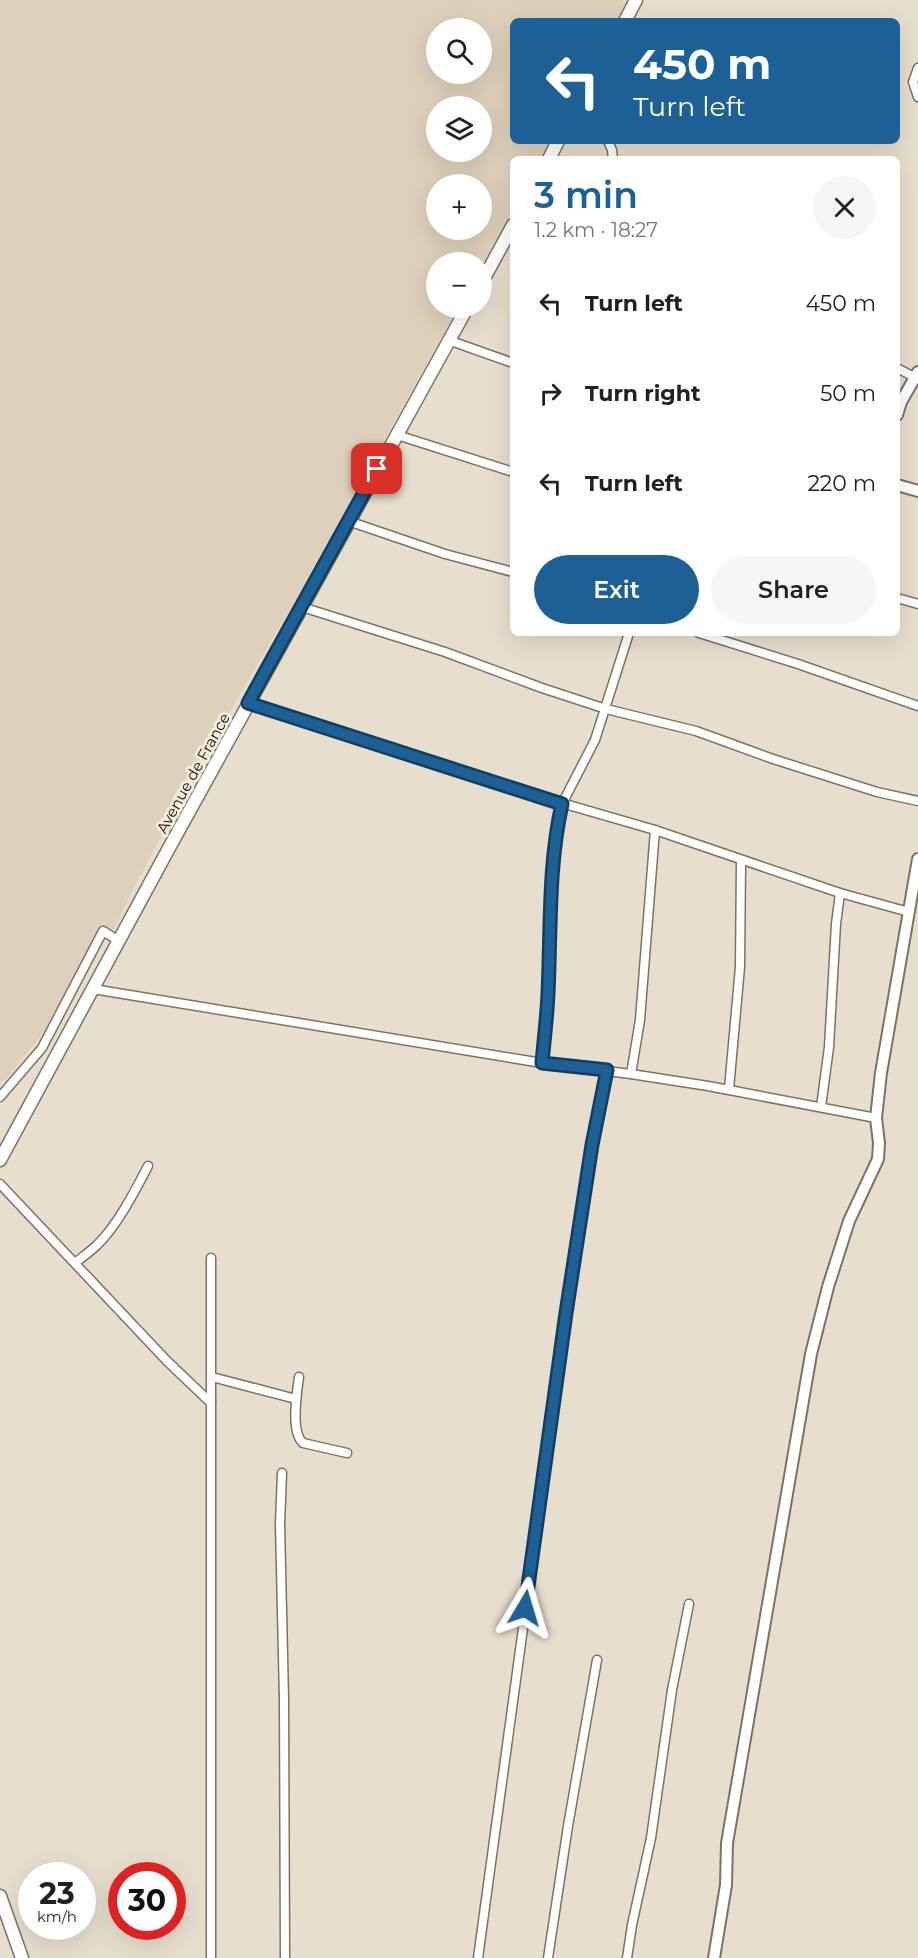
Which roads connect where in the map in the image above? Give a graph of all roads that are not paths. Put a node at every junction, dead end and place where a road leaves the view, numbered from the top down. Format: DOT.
graph roads {
  1 [pos="636,0"];
  2 [pos="627,18"];
  3 [pos="918,68"];
  4 [pos="918,97"];
  5 [pos="510,231"];
  6 [pos="492,264"];
  7 [pos="461,318"];
  8 [pos="448,340"];
  9 [pos="510,362"];
  10 [pos="900,369"];
  11 [pos="917,376"];
  12 [pos="900,406"];
  13 [pos="397,435"];
  14 [pos="510,471"];
  15 [pos="900,486"];
  16 [pos="918,491"];
  17 [pos="348,521"];
  18 [pos="510,571"];
  19 [pos="900,599"];
  20 [pos="918,604"];
  21 [pos="302,607"];
  22 [pos="628,636"];
  23 [pos="709,636"];
  24 [pos="248,703"];
  25 [pos="918,706"];
  26 [pos="606,709"];
  27 [pos="918,801"];
  28 [pos="562,804"];
  29 [pos="655,830"];
  30 [pos="918,859"];
  31 [pos="741,861"];
  32 [pos="840,893"];
  33 [pos="909,912"];
  34 [pos="119,941"];
  35 [pos="93,989"];
  36 [pos="542,1063"];
  37 [pos="607,1070"];
  38 [pos="632,1074"];
  39 [pos="729,1089"];
  40 [pos="0,1097"];
  41 [pos="821,1107"];
  42 [pos="876,1118"];
  43 [pos="0,1160"];
  44 [pos="148,1166"];
  45 [pos="0,1184"];
  46 [pos="211,1258"];
  47 [pos="75,1263"];
  48 [pos="212,1377"];
  49 [pos="299,1377"];
  50 [pos="296,1399"];
  51 [pos="211,1403"];
  52 [pos="347,1453"];
  53 [pos="282,1473"];
  54 [pos="690,1604"];
  55 [pos="597,1660"];
  56 [pos="0,1896"];
  57 [pos="22,1958"];
  58 [pos="211,1958"];
  59 [pos="285,1958"];
  60 [pos="478,1958"];
  61 [pos="548,1958"];
  62 [pos="627,1958"];
  63 [pos="714,1958"];
  1 -- 2 [label="main road"];
  3 -- 4 [label="street"];
  5 -- 6 [label="main road"];
  7 -- 8 [label="main road, Avenue de France"];
  8 -- 9 [label="street"];
  8 -- 13 [label="main road, Avenue de France"];
  10 -- 11 [label="street"];
  11 -- 12 [label="street"];
  13 -- 14 [label="street"];
  13 -- 17 [label="main road, Avenue de France"];
  15 -- 16 [label="street"];
  17 -- 18 [label="street"];
  17 -- 21 [label="main road, Avenue de France"];
  19 -- 20 [label="street"];
  21 -- 24 [label="main road, Avenue de France"];
  21 -- 26 [label="street"];
  22 -- 26 [label="street"];
  23 -- 25 [label="street"];
  24 -- 28 [label="street"];
  24 -- 34 [label="main road, Avenue de France"];
  26 -- 27 [label="street"];
  26 -- 28 [label="street"];
  28 -- 29 [label="street"];
  28 -- 36 [label="street"];
  29 -- 31 [label="street"];
  29 -- 38 [label="street"];
  30 -- 33 [label="street"];
  31 -- 32 [label="street"];
  31 -- 39 [label="street"];
  32 -- 33 [label="street"];
  32 -- 41 [label="street"];
  33 -- 42 [label="street"];
  34 -- 35 [label="main road, Avenue de France"];
  34 -- 40 [label="street"];
  35 -- 36 [label="street"];
  35 -- 43 [label="main road, Avenue de France"];
  36 -- 37 [label="street"];
  37 -- 38 [label="street"];
  37 -- 60 [label="street"];
  38 -- 39 [label="street"];
  39 -- 41 [label="street"];
  41 -- 42 [label="street"];
  42 -- 63 [label="street"];
  44 -- 47 [label="street"];
  45 -- 47 [label="street"];
  46 -- 48 [label="street"];
  47 -- 51 [label="street"];
  48 -- 50 [label="street"];
  48 -- 51 [label="street"];
  49 -- 50 [label="street"];
  50 -- 52 [label="street"];
  51 -- 58 [label="street"];
  53 -- 59 [label="street"];
  54 -- 62 [label="street"];
  55 -- 61 [label="street"];
  56 -- 57 [label="main road"];
}
